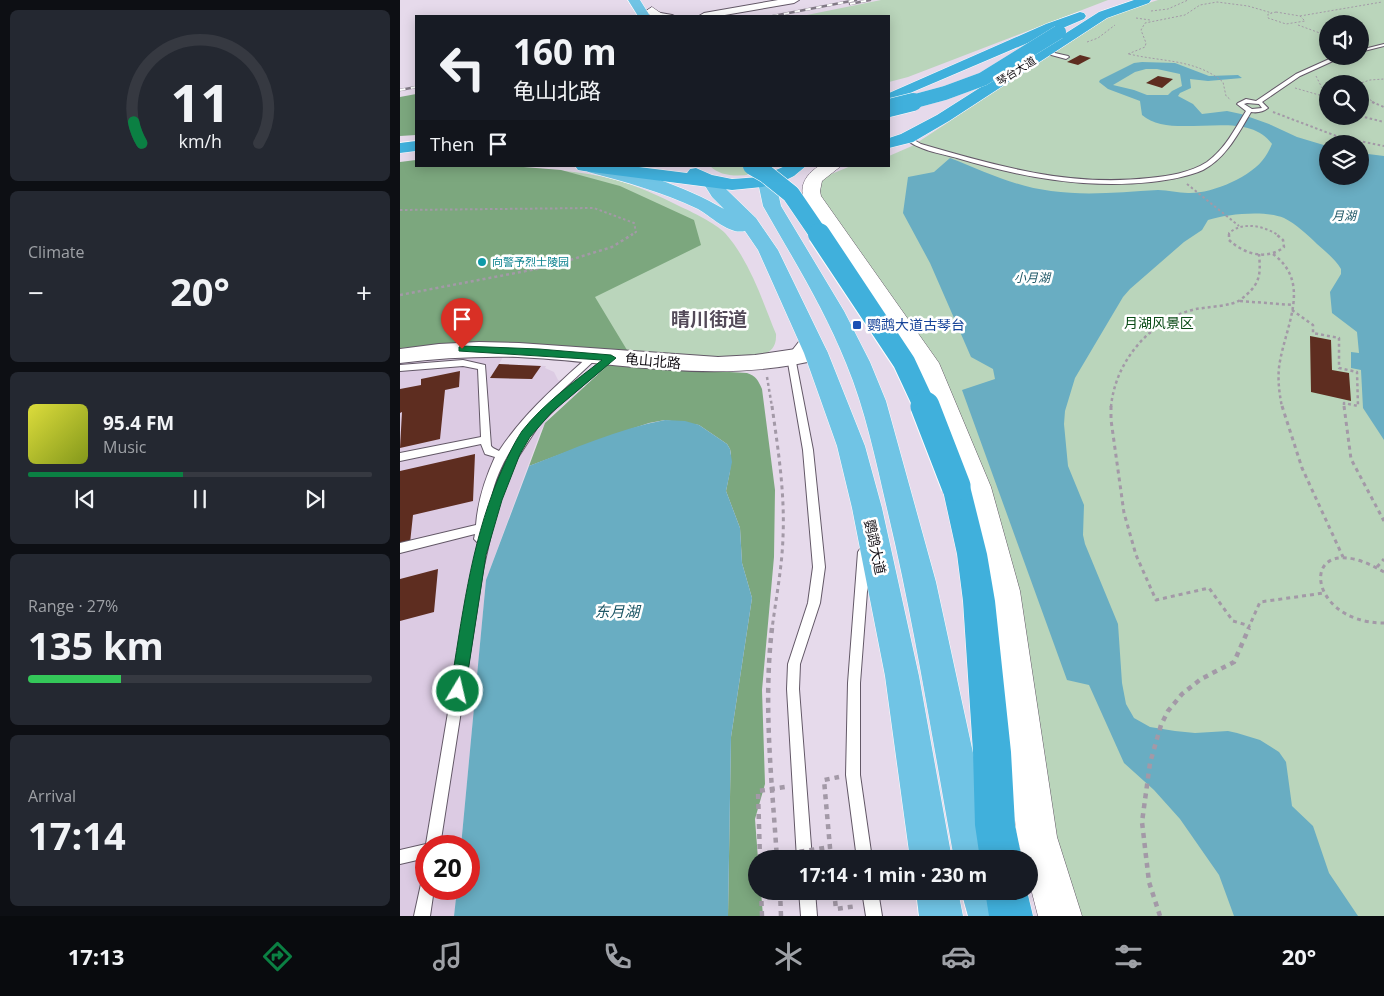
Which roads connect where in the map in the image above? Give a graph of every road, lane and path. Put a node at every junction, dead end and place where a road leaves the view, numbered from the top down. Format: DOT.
graph roads {
  1 [pos="634,0"];
  2 [pos="794,0"];
  3 [pos="1125,0"];
  4 [pos="1145,0"];
  5 [pos="1378,0"];
  6 [pos="1383,2"];
  7 [pos="1094,11"];
  8 [pos="649,13"];
  9 [pos="1272,13"];
  10 [pos="664,15"];
  11 [pos="710,15"];
  12 [pos="1130,16"];
  13 [pos="1300,16"];
  14 [pos="1150,20"];
  15 [pos="1296,24"];
  16 [pos="1319,33"];
  17 [pos="1384,45"];
  18 [pos="1369,49"];
  19 [pos="1046,52"];
  20 [pos="1066,57"];
  21 [pos="1319,64"];
  22 [pos="1312,67"];
  23 [pos="1384,79"];
  24 [pos="1369,80"];
  25 [pos="1319,82"];
  26 [pos="1280,85"];
  27 [pos="915,87"];
  28 [pos="890,94"];
  29 [pos="1319,97"];
  30 [pos="890,98"];
  31 [pos="1369,100"];
  32 [pos="1258,102"];
  33 [pos="1240,104"];
  34 [pos="1384,107"];
  35 [pos="890,108"];
  36 [pos="1264,110"];
  37 [pos="1248,112"];
  38 [pos="1369,118"];
  39 [pos="1384,122"];
  40 [pos="895,143"];
  41 [pos="1384,146"];
  42 [pos="415,147"];
  43 [pos="400,148"];
  44 [pos="415,155"];
  45 [pos="400,156"];
  46 [pos="589,167"];
  47 [pos="691,167"];
  48 [pos="754,167"];
  49 [pos="797,167"];
  50 [pos="830,167"];
  51 [pos="777,178"];
  52 [pos="1180,178"];
  53 [pos="711,181"];
  54 [pos="400,210"];
  55 [pos="1239,226"];
  56 [pos="768,250"];
  57 [pos="1259,254"];
  58 [pos="1273,254"];
  59 [pos="400,295"];
  60 [pos="1239,301"];
  61 [pos="1293,305"];
  62 [pos="1292,310"];
  63 [pos="805,349"];
  64 [pos="400,356"];
  65 [pos="602,357"];
  66 [pos="764,361"];
  67 [pos="400,368"];
  68 [pos="485,440"];
  69 [pos="500,455"];
  70 [pos="400,457"];
  71 [pos="867,508"];
  72 [pos="1384,521"];
  73 [pos="483,527"];
  74 [pos="400,548"];
  75 [pos="1343,557"];
  76 [pos="1384,559"];
  77 [pos="1377,567"];
  78 [pos="1384,572"];
  79 [pos="1324,593"];
  80 [pos="1384,623"];
  81 [pos="1250,626"];
  82 [pos="853,775"];
  83 [pos="800,784"];
  84 [pos="772,789"];
  85 [pos="435,835"];
  86 [pos="830,846"];
  87 [pos="760,850"];
  88 [pos="776,850"];
  89 [pos="804,850"];
  90 [pos="808,850"];
  91 [pos="831,850"];
  92 [pos="864,850"];
  93 [pos="930,850"];
  94 [pos="973,850"];
  95 [pos="999,850"];
  96 [pos="415,854"];
  97 [pos="400,857"];
  98 [pos="424,900"];
  99 [pos="761,900"];
  100 [pos="780,900"];
  101 [pos="808,900"];
  102 [pos="835,900"];
  103 [pos="937,900"];
  104 [pos="985,900"];
  105 [pos="1008,900"];
  106 [pos="872,903"];
  107 [pos="422,916"];
  108 [pos="762,916"];
  109 [pos="781,916"];
  110 [pos="809,916"];
  111 [pos="940,916"];
  112 [pos="990,916"];
  113 [pos="1011,916"];
  114 [pos="1060,916"];
  115 [pos="1160,916"];
  1 -- 8 [label="main road"];
  2 -- 11 [label="street"];
  3 -- 7 [label="highway, 琴台大道"];
  4 -- 19 [label="highway, 琴台大道"];
  5 -- 6 [label="path"];
  6 -- 13 [label="path"];
  7 -- 27 [label="highway, 琴台大道"];
  7 -- 35 [label="highway, bridge"];
  8 -- 10 [label="lane"];
  9 -- 13 [label="path"];
  9 -- 14 [label="path"];
  9 -- 15 [label="path"];
  12 -- 14 [label="path"];
  13 -- 15 [label="path"];
  14 -- 33 [label="path"];
  15 -- 16 [label="path"];
  17 -- 18 [label="lane"];
  19 -- 20 [label="lane"];
  19 -- 40 [label="highway, 琴台大道"];
  21 -- 22 [label="lane"];
  22 -- 25 [label="path"];
  22 -- 26 [label="lane"];
  23 -- 24 [label="path"];
  26 -- 29 [label="path"];
  26 -- 32 [label="lane"];
  27 -- 28 [label="highway"];
  27 -- 30 [label="highway, 琴台大道"];
  31 -- 34 [label="path"];
  32 -- 33 [label="lane"];
  32 -- 36 [label="lane"];
  33 -- 37 [label="lane"];
  36 -- 37 [label="lane"];
  36 -- 41 [label="path"];
  37 -- 40 [label="lane"];
  38 -- 39 [label="path"];
  42 -- 43 [label="highway"];
  44 -- 45 [label="highway"];
  46 -- 53 [label="highway"];
  46 -- 56 [label="main road"];
  47 -- 53 [label="highway"];
  48 -- 95 [label="highway, bridge"];
  49 -- 51 [label="highway"];
  50 -- 114 [label="main road"];
  51 -- 53 [label="highway"];
  51 -- 94 [label="main road"];
  52 -- 55 [label="path"];
  53 -- 56 [label="main road, 鹦鹉大道"];
  54 -- 59 [label="path"];
  55 -- 57 [label="path"];
  55 -- 58 [label="path"];
  56 -- 63 [label="main road, 鹦鹉大道"];
  57 -- 58 [label="path"];
  57 -- 60 [label="path"];
  58 -- 61 [label="path"];
  60 -- 61 [label="path"];
  60 -- 81 [label="path"];
  61 -- 62 [label="path"];
  62 -- 72 [label="path"];
  62 -- 75 [label="path"];
  63 -- 66 [label="street, 龟山北路"];
  63 -- 71 [label="main road, 鹦鹉大道"];
  63 -- 83 [label="lane"];
  64 -- 65 [label="street, 龟山北路"];
  65 -- 66 [label="street, 龟山北路"];
  65 -- 69 [label="lane"];
  65 -- 73 [label="lane"];
  66 -- 84 [label="path"];
  67 -- 68 [label="lane"];
  68 -- 69 [label="lane"];
  68 -- 70 [label="lane"];
  69 -- 73 [label="lane"];
  71 -- 82 [label="lane"];
  71 -- 93 [label="main road, 鹦鹉大道"];
  73 -- 74 [label="lane"];
  73 -- 85 [label="lane"];
  75 -- 77 [label="path"];
  75 -- 79 [label="path"];
  76 -- 77 [label="path"];
  77 -- 78 [label="path"];
  79 -- 80 [label="path"];
  79 -- 81 [label="path"];
  81 -- 115 [label="path"];
  82 -- 86 [label="path"];
  82 -- 92 [label="lane"];
  83 -- 84 [label="path"];
  83 -- 89 [label="lane"];
  84 -- 87 [label="path"];
  84 -- 88 [label="path"];
  86 -- 90 [label="path, bridge"];
  86 -- 91 [label="path"];
  96 -- 97 [label="lane"];
  98 -- 107 [label="lane"];
  99 -- 108 [label="path"];
  100 -- 109 [label="path"];
  101 -- 110 [label="lane"];
  102 -- 106 [label="path"];
  103 -- 111 [label="main road"];
  104 -- 112 [label="main road"];
  105 -- 113 [label="highway"];
}
